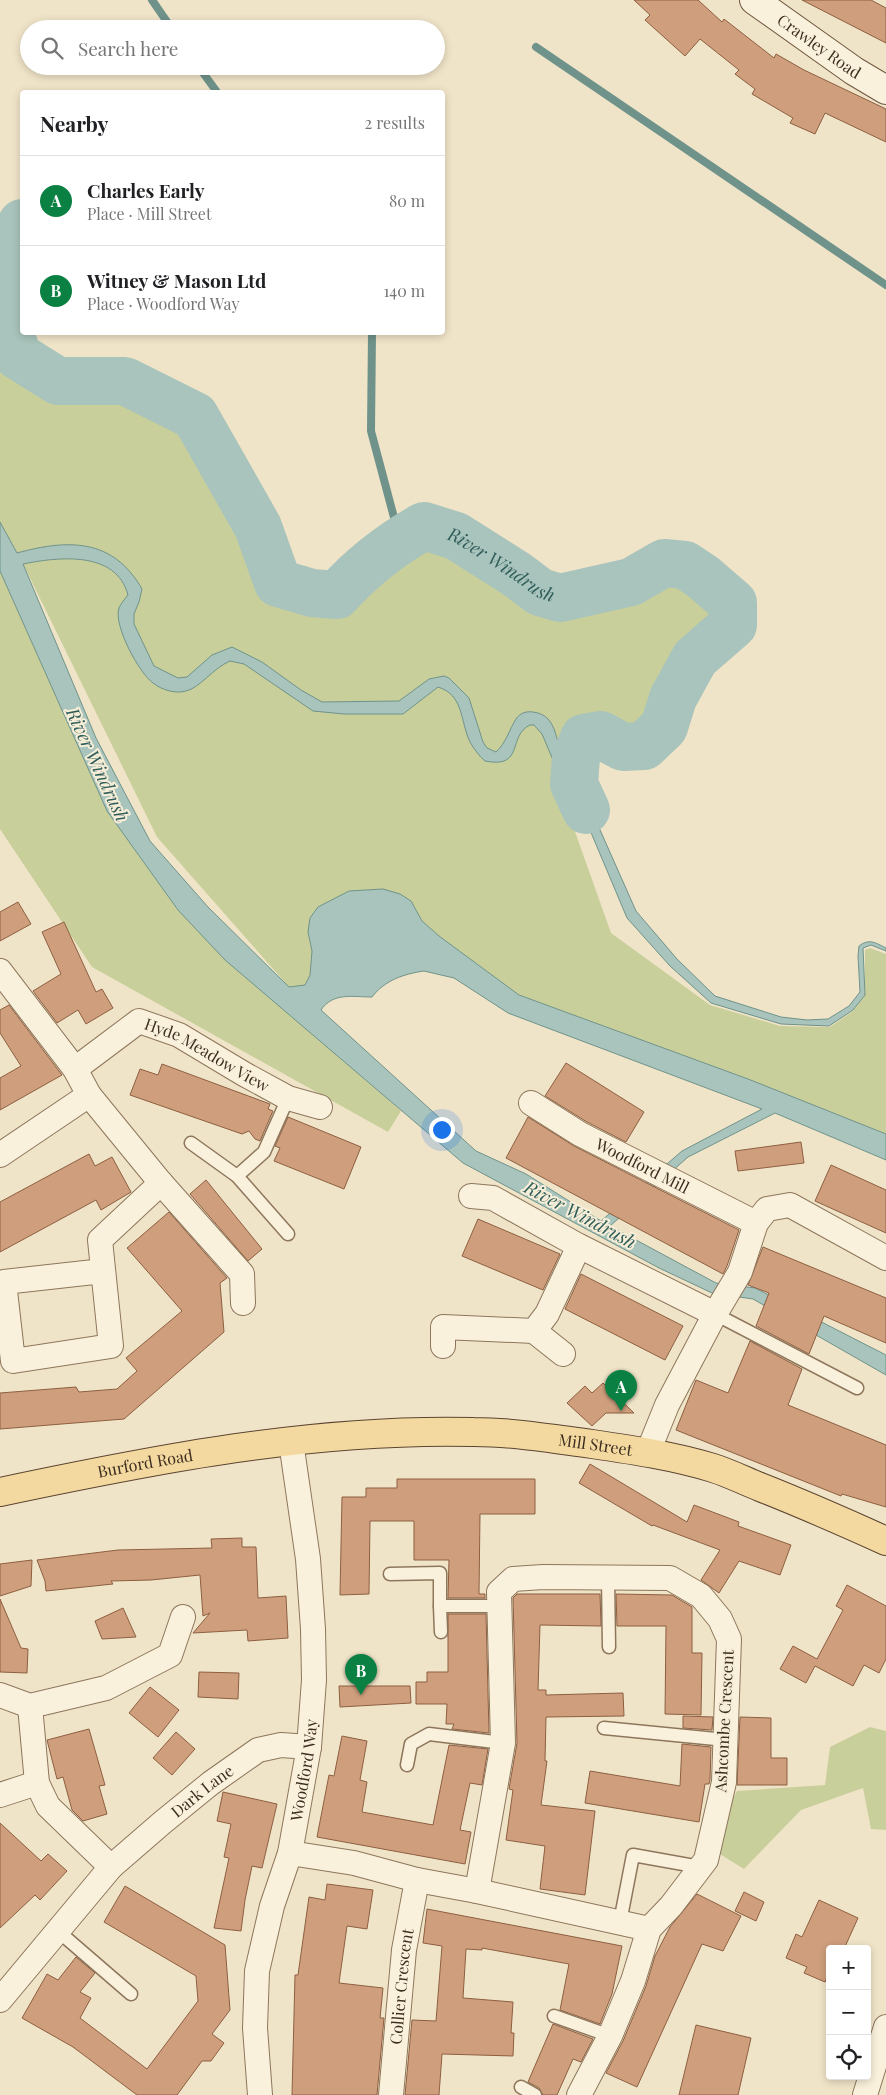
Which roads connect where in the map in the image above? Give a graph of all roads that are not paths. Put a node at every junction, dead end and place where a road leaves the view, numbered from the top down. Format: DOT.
graph roads {
  1 [pos="754,0"];
  2 [pos="886,90"];
  3 [pos="0,970"];
  4 [pos="75,1069"];
  5 [pos="89,1095"];
  6 [pos="288,1098"];
  7 [pos="531,1103"];
  8 [pos="320,1107"];
  9 [pos="191,1142"];
  10 [pos="0,1155"];
  11 [pos="237,1176"];
  12 [pos="161,1183"];
  13 [pos="470,1196"];
  14 [pos="756,1223"];
  15 [pos="288,1234"];
  16 [pos="579,1246"];
  17 [pos="886,1258"];
  18 [pos="103,1271"];
  19 [pos="243,1303"];
  20 [pos="718,1310"];
  21 [pos="534,1331"];
  22 [pos="442,1346"];
  23 [pos="563,1354"];
  24 [pos="857,1388"];
  25 [pos="290,1442"];
  26 [pos="648,1452"];
  27 [pos="0,1492"];
  28 [pos="886,1540"];
  29 [pos="390,1574"];
  30 [pos="608,1578"];
  31 [pos="440,1606"];
  32 [pos="499,1606"];
  33 [pos="183,1617"];
  34 [pos="441,1632"];
  35 [pos="609,1647"];
  36 [pos="0,1695"];
  37 [pos="30,1706"];
  38 [pos="604,1728"];
  39 [pos="726,1740"];
  40 [pos="503,1743"];
  41 [pos="309,1748"];
  42 [pos="407,1765"];
  43 [pos="37,1783"];
  44 [pos="0,1795"];
  45 [pos="290,1852"];
  46 [pos="111,1867"];
  47 [pos="700,1867"];
  48 [pos="417,1880"];
  49 [pos="477,1891"];
  50 [pos="620,1922"];
  51 [pos="649,1929"];
  52 [pos="58,1930"];
  53 [pos="131,1994"];
  54 [pos="0,2000"];
  55 [pos="554,2016"];
  56 [pos="886,2027"];
  57 [pos="610,2036"];
  58 [pos="521,2086"];
  59 [pos="260,2095"];
  60 [pos="391,2095"];
  61 [pos="535,2095"];
  62 [pos="579,2095"];
  63 [pos="865,2095"];
  1 -- 2 [label="street, Crawley Road"];
  3 -- 4 [label="street"];
  4 -- 5 [label="street"];
  4 -- 6 [label="street, Hyde Meadow View"];
  5 -- 10 [label="street"];
  5 -- 12 [label="street"];
  6 -- 8 [label="street, Hyde Meadow View"];
  6 -- 11 [label="lane"];
  7 -- 14 [label="street, Woodford Mill"];
  9 -- 11 [label="lane"];
  11 -- 15 [label="lane"];
  12 -- 18 [label="street"];
  12 -- 19 [label="street"];
  13 -- 16 [label="street"];
  14 -- 17 [label="street"];
  14 -- 20 [label="street"];
  16 -- 20 [label="street"];
  16 -- 21 [label="street"];
  18 -- 18 [label="street"];
  20 -- 24 [label="lane"];
  20 -- 26 [label="street"];
  21 -- 22 [label="street"];
  21 -- 23 [label="street"];
  25 -- 26 [label="main road, Mill Street"];
  25 -- 27 [label="main road, Burford Road"];
  25 -- 41 [label="street, Woodford Way"];
  26 -- 28 [label="main road, Mill Street"];
  29 -- 31 [label="lane"];
  30 -- 32 [label="street, Ashcombe Crescent"];
  30 -- 35 [label="lane"];
  30 -- 39 [label="street, Ashcombe Crescent"];
  31 -- 32 [label="lane"];
  31 -- 34 [label="lane"];
  32 -- 40 [label="street, Ashcombe Crescent"];
  33 -- 37 [label="street"];
  36 -- 37 [label="street"];
  37 -- 43 [label="street"];
  38 -- 39 [label="lane"];
  39 -- 47 [label="street, Ashcombe Crescent"];
  40 -- 42 [label="lane"];
  40 -- 49 [label="street, Ashcombe Crescent"];
  41 -- 45 [label="street, Woodford Way"];
  41 -- 46 [label="street, Dark Lane"];
  43 -- 44 [label="street"];
  43 -- 46 [label="street"];
  45 -- 48 [label="street"];
  45 -- 59 [label="street, Woodford Way"];
  46 -- 52 [label="street, Dark Lane"];
  47 -- 50 [label="lane"];
  47 -- 51 [label="street, Ashcombe Crescent"];
  48 -- 49 [label="street"];
  48 -- 60 [label="street, Collier Crescent"];
  49 -- 50 [label="street"];
  50 -- 51 [label="street"];
  51 -- 57 [label="street"];
  52 -- 53 [label="lane"];
  52 -- 54 [label="street, Dark Lane"];
  55 -- 57 [label="lane"];
  56 -- 63 [label="street"];
  57 -- 62 [label="street"];
  58 -- 61 [label="lane"];
}
